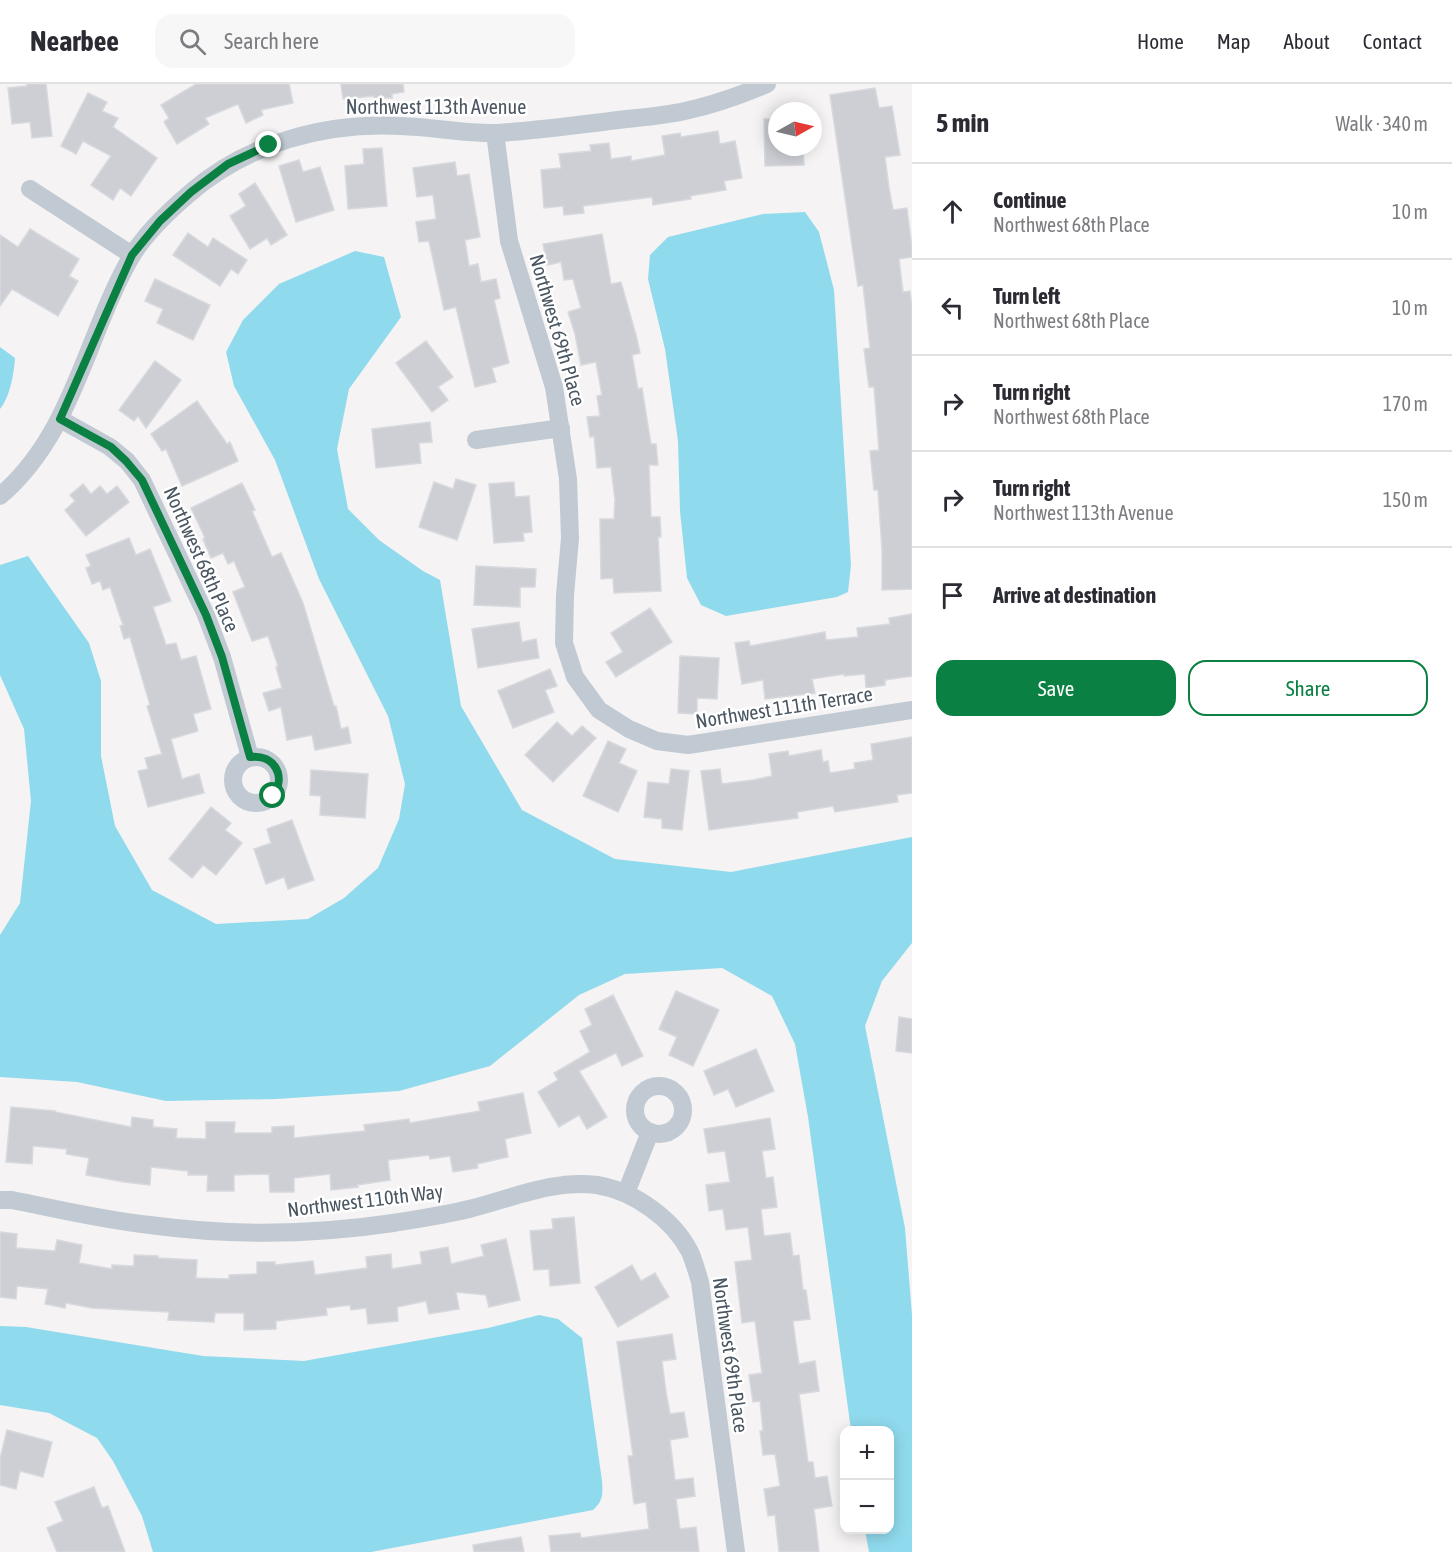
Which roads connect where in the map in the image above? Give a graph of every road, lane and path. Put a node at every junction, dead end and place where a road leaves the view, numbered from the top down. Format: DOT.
graph roads {
  1 [pos="767,84"];
  2 [pos="495,133"];
  3 [pos="30,189"];
  4 [pos="132,255"];
  5 [pos="60,419"];
  6 [pos="561,428"];
  7 [pos="476,440"];
  8 [pos="0,496"];
  9 [pos="599,710"];
  10 [pos="912,710"];
  11 [pos="250,757"];
  12 [pos="650,1132"];
  13 [pos="626,1193"];
  14 [pos="0,1200"];
  15 [pos="736,1552"];
  1 -- 2 [label="street, Northwest 113th Avenue"];
  2 -- 4 [label="street, Northwest 113th Avenue"];
  2 -- 6 [label="street, Northwest 69th Place"];
  3 -- 4 [label="street"];
  4 -- 5 [label="street, Northwest 113th Avenue"];
  5 -- 8 [label="street, Northwest 113th Avenue"];
  5 -- 11 [label="street, Northwest 68th Place"];
  6 -- 7 [label="street"];
  6 -- 9 [label="street, Northwest 69th Place"];
  9 -- 10 [label="street, Northwest 111th Terrace"];
  12 -- 13 [label="street"];
  13 -- 14 [label="street, Northwest 110th Way"];
  13 -- 15 [label="street, Northwest 69th Place"];
}
